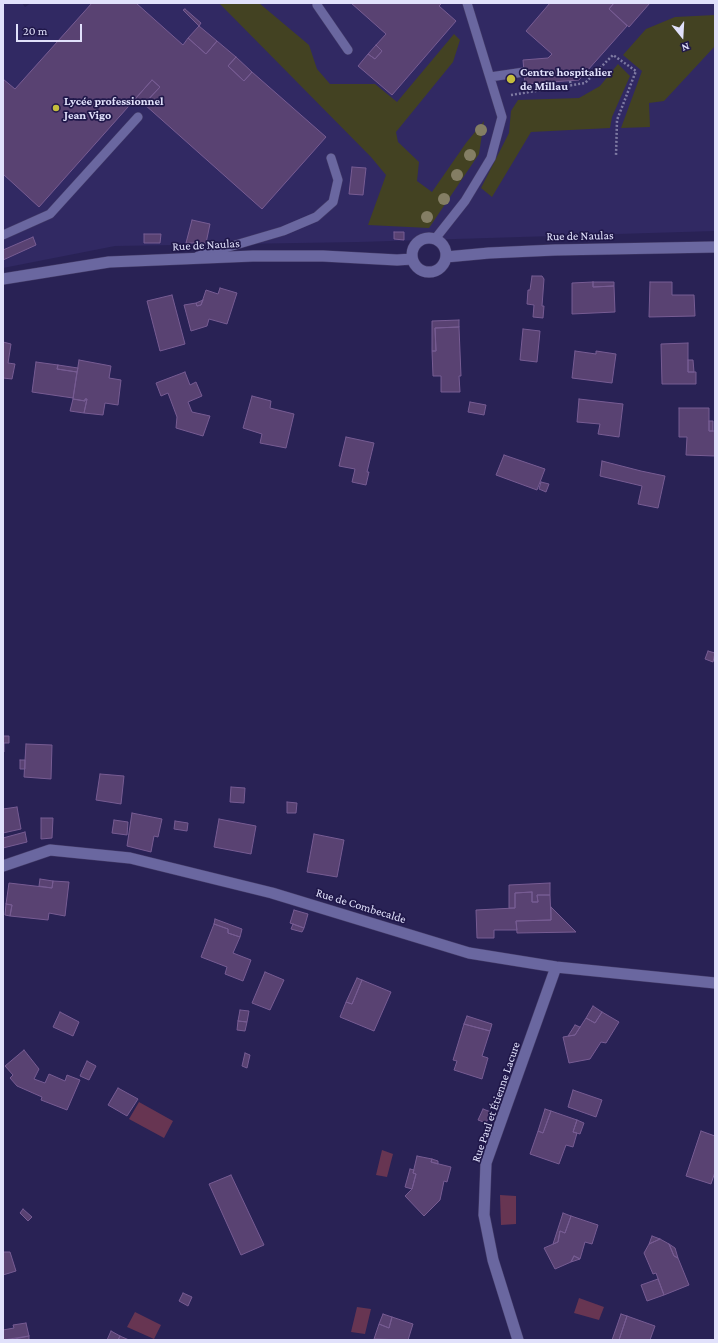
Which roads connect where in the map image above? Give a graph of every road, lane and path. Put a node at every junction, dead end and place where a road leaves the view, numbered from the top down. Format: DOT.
graph roads {
  1 [pos="317,3"];
  2 [pos="470,4"];
  3 [pos="348,50"];
  4 [pos="524,72"];
  5 [pos="490,77"];
  6 [pos="570,81"];
  7 [pos="571,85"];
  8 [pos="496,97"];
  9 [pos="138,117"];
  10 [pos="616,156"];
  11 [pos="331,158"];
  12 [pos="3,235"];
  13 [pos="434,239"];
  14 [pos="715,247"];
  15 [pos="446,257"];
  16 [pos="188,259"];
  17 [pos="412,259"];
  18 [pos="3,280"];
  19 [pos="3,866"];
  20 [pos="556,967"];
  21 [pos="715,983"];
  22 [pos="518,1340"];
  1 -- 3 [label="lane"];
  2 -- 5 [label="lane"];
  4 -- 5 [label="lane"];
  5 -- 8 [label="lane"];
  6 -- 7 [label="path"];
  7 -- 8 [label="path"];
  7 -- 10 [label="path"];
  8 -- 13 [label="lane"];
  9 -- 12 [label="lane"];
  11 -- 16 [label="lane"];
  13 -- 15 [label="street"];
  13 -- 17 [label="street"];
  14 -- 15 [label="street, Rue de Naulas"];
  15 -- 17 [label="street"];
  16 -- 17 [label="street, Rue de Naulas"];
  16 -- 18 [label="street, Rue de Naulas"];
  19 -- 20 [label="street, Rue de Combecalde"];
  20 -- 21 [label="street, Rue de Combecalde"];
  20 -- 22 [label="street, Rue Paul et Étienne Lacure"];
}
